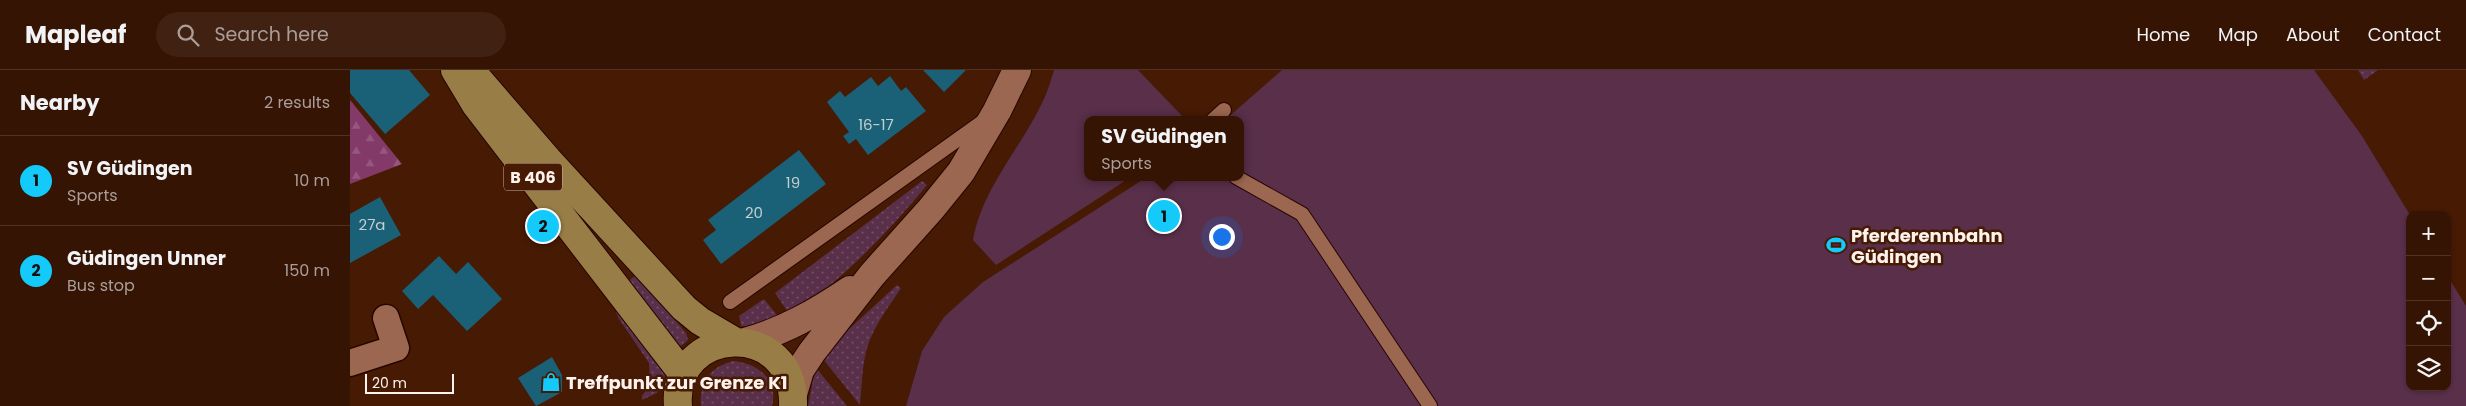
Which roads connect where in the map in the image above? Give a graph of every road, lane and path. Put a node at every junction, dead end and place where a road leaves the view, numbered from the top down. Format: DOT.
graph roads {
  1 [pos="455,70"];
  2 [pos="471,70"];
  3 [pos="1017,70"];
  4 [pos="1224,110"];
  5 [pos="998,111"];
  6 [pos="1217,116"];
  7 [pos="1243,181"];
  8 [pos="872,275"];
  9 [pos="730,302"];
  10 [pos="386,318"];
  11 [pos="740,342"];
  12 [pos="350,363"];
  13 [pos="683,374"];
  14 [pos="793,400"];
  15 [pos="678,406"];
  16 [pos="1430,406"];
  1 -- 13 [label="main road, B 406"];
  2 -- 11 [label="main road"];
  3 -- 5 [label="main road"];
  4 -- 6 [label="lane"];
  5 -- 8 [label="main road"];
  5 -- 9 [label="lane"];
  7 -- 16 [label="lane"];
  8 -- 11 [label="main road"];
  8 -- 14 [label="main road"];
  10 -- 12 [label="street"];
  11 -- 13 [label="main road"];
  11 -- 14 [label="main road"];
  13 -- 15 [label="main road"];
}
